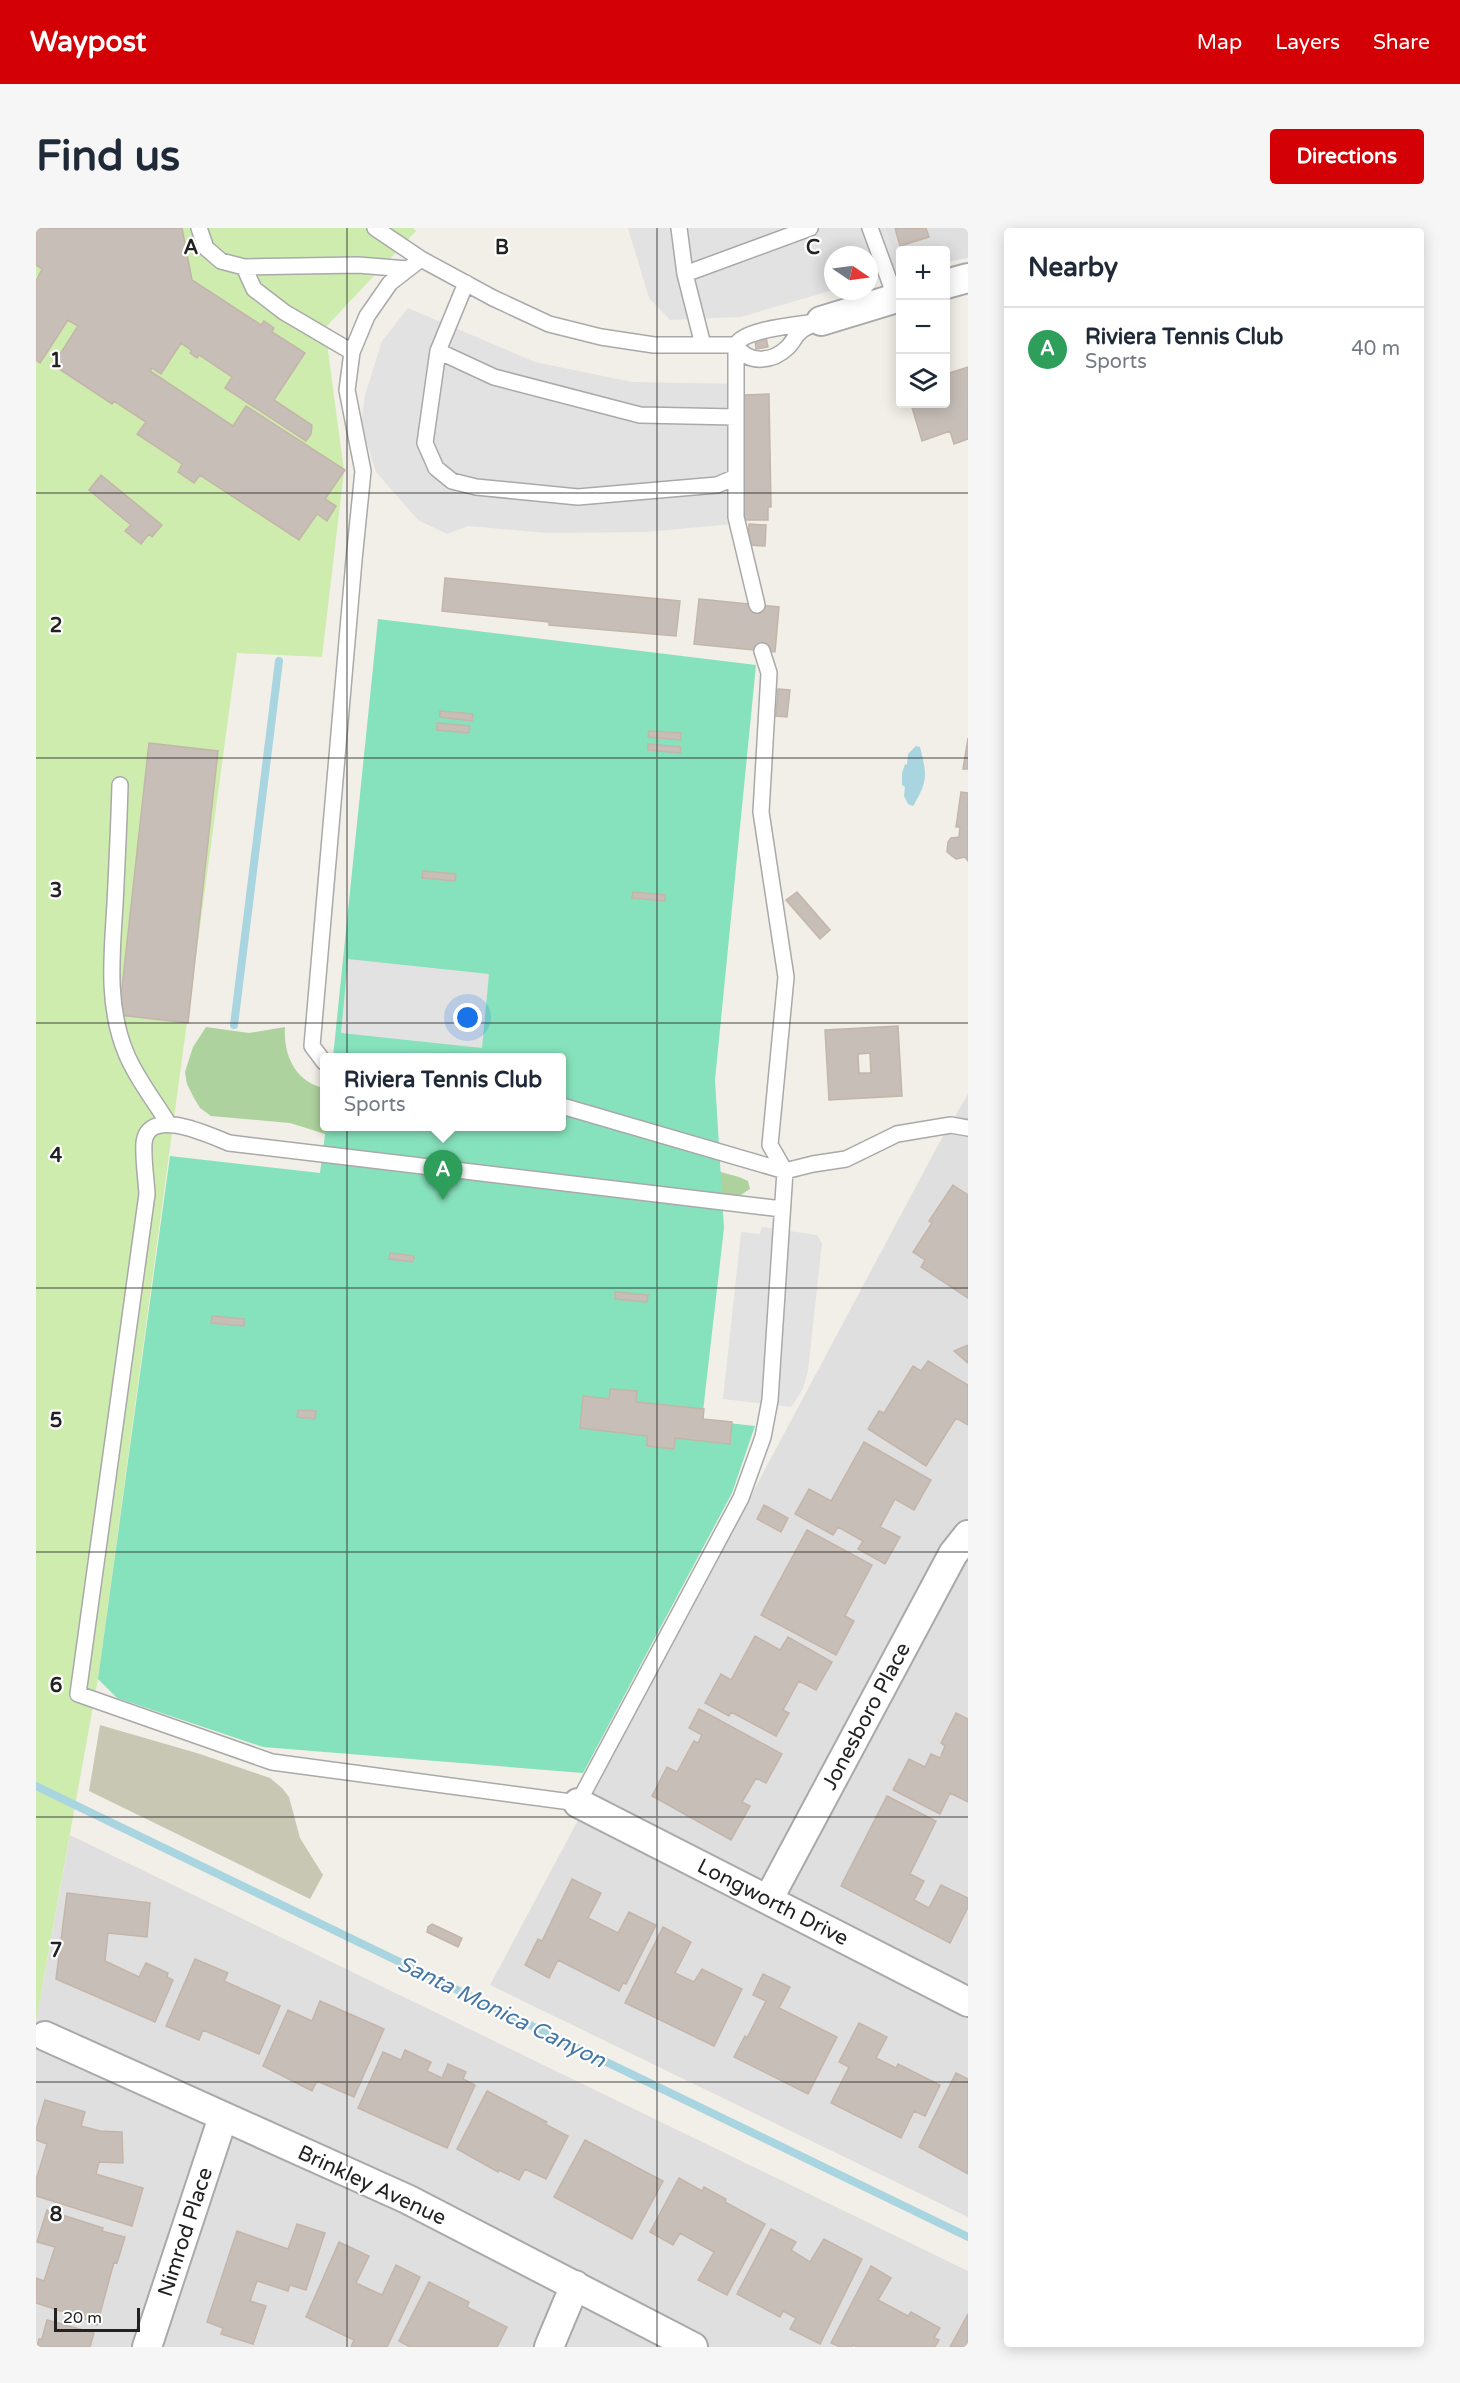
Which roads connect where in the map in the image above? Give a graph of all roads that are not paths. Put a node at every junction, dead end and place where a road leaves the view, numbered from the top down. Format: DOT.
graph roads {
  1 [pos="199,228"];
  2 [pos="375,228"];
  3 [pos="679,228"];
  4 [pos="810,228"];
  5 [pos="870,228"];
  6 [pos="422,258"];
  7 [pos="244,267"];
  8 [pos="408,269"];
  9 [pos="685,274"];
  10 [pos="968,278"];
  11 [pos="466,283"];
  12 [pos="950,283"];
  13 [pos="896,293"];
  14 [pos="896,299"];
  15 [pos="821,321"];
  16 [pos="703,345"];
  17 [pos="736,345"];
  18 [pos="438,351"];
  19 [pos="352,352"];
  20 [pos="736,417"];
  21 [pos="736,477"];
  22 [pos="757,605"];
  23 [pos="762,651"];
  24 [pos="120,785"];
  25 [pos="320,1057"];
  26 [pos="566,1107"];
  27 [pos="168,1123"];
  28 [pos="968,1128"];
  29 [pos="785,1172"];
  30 [pos="782,1209"];
  31 [pos="968,1535"];
  32 [pos="578,1803"];
  33 [pos="768,1900"];
  34 [pos="968,2002"];
  35 [pos="45,2036"];
  36 [pos="223,2117"];
  37 [pos="576,2285"];
  38 [pos="147,2347"];
  39 [pos="549,2347"];
  40 [pos="693,2347"];
  1 -- 7 [label="lane"];
  2 -- 6 [label="lane"];
  3 -- 9 [label="lane"];
  4 -- 9 [label="lane"];
  5 -- 13 [label="lane"];
  6 -- 8 [label="lane"];
  6 -- 11 [label="lane"];
  7 -- 8 [label="lane"];
  7 -- 19 [label="lane"];
  8 -- 19 [label="lane"];
  9 -- 16 [label="lane"];
  10 -- 12 [label="street"];
  11 -- 16 [label="lane"];
  11 -- 18 [label="lane"];
  14 -- 15 [label="street"];
  15 -- 17 [label="lane"];
  15 -- 17 [label="lane"];
  16 -- 17 [label="lane"];
  17 -- 20 [label="lane"];
  18 -- 20 [label="lane"];
  18 -- 21 [label="lane"];
  19 -- 25 [label="lane"];
  20 -- 21 [label="lane"];
  21 -- 22 [label="lane"];
  23 -- 29 [label="lane"];
  24 -- 27 [label="lane"];
  26 -- 29 [label="lane"];
  27 -- 30 [label="lane"];
  27 -- 32 [label="lane"];
  28 -- 29 [label="lane"];
  29 -- 30 [label="lane"];
  30 -- 32 [label="lane"];
  31 -- 33 [label="street, Jonesboro Place"];
  32 -- 33 [label="street, Longworth Drive"];
  33 -- 34 [label="street, Longworth Drive"];
  35 -- 36 [label="street, Brinkley Avenue"];
  36 -- 37 [label="street, Brinkley Avenue"];
  36 -- 38 [label="street, Nimrod Place"];
  37 -- 39 [label="street"];
  37 -- 40 [label="street, Brinkley Avenue"];
}
